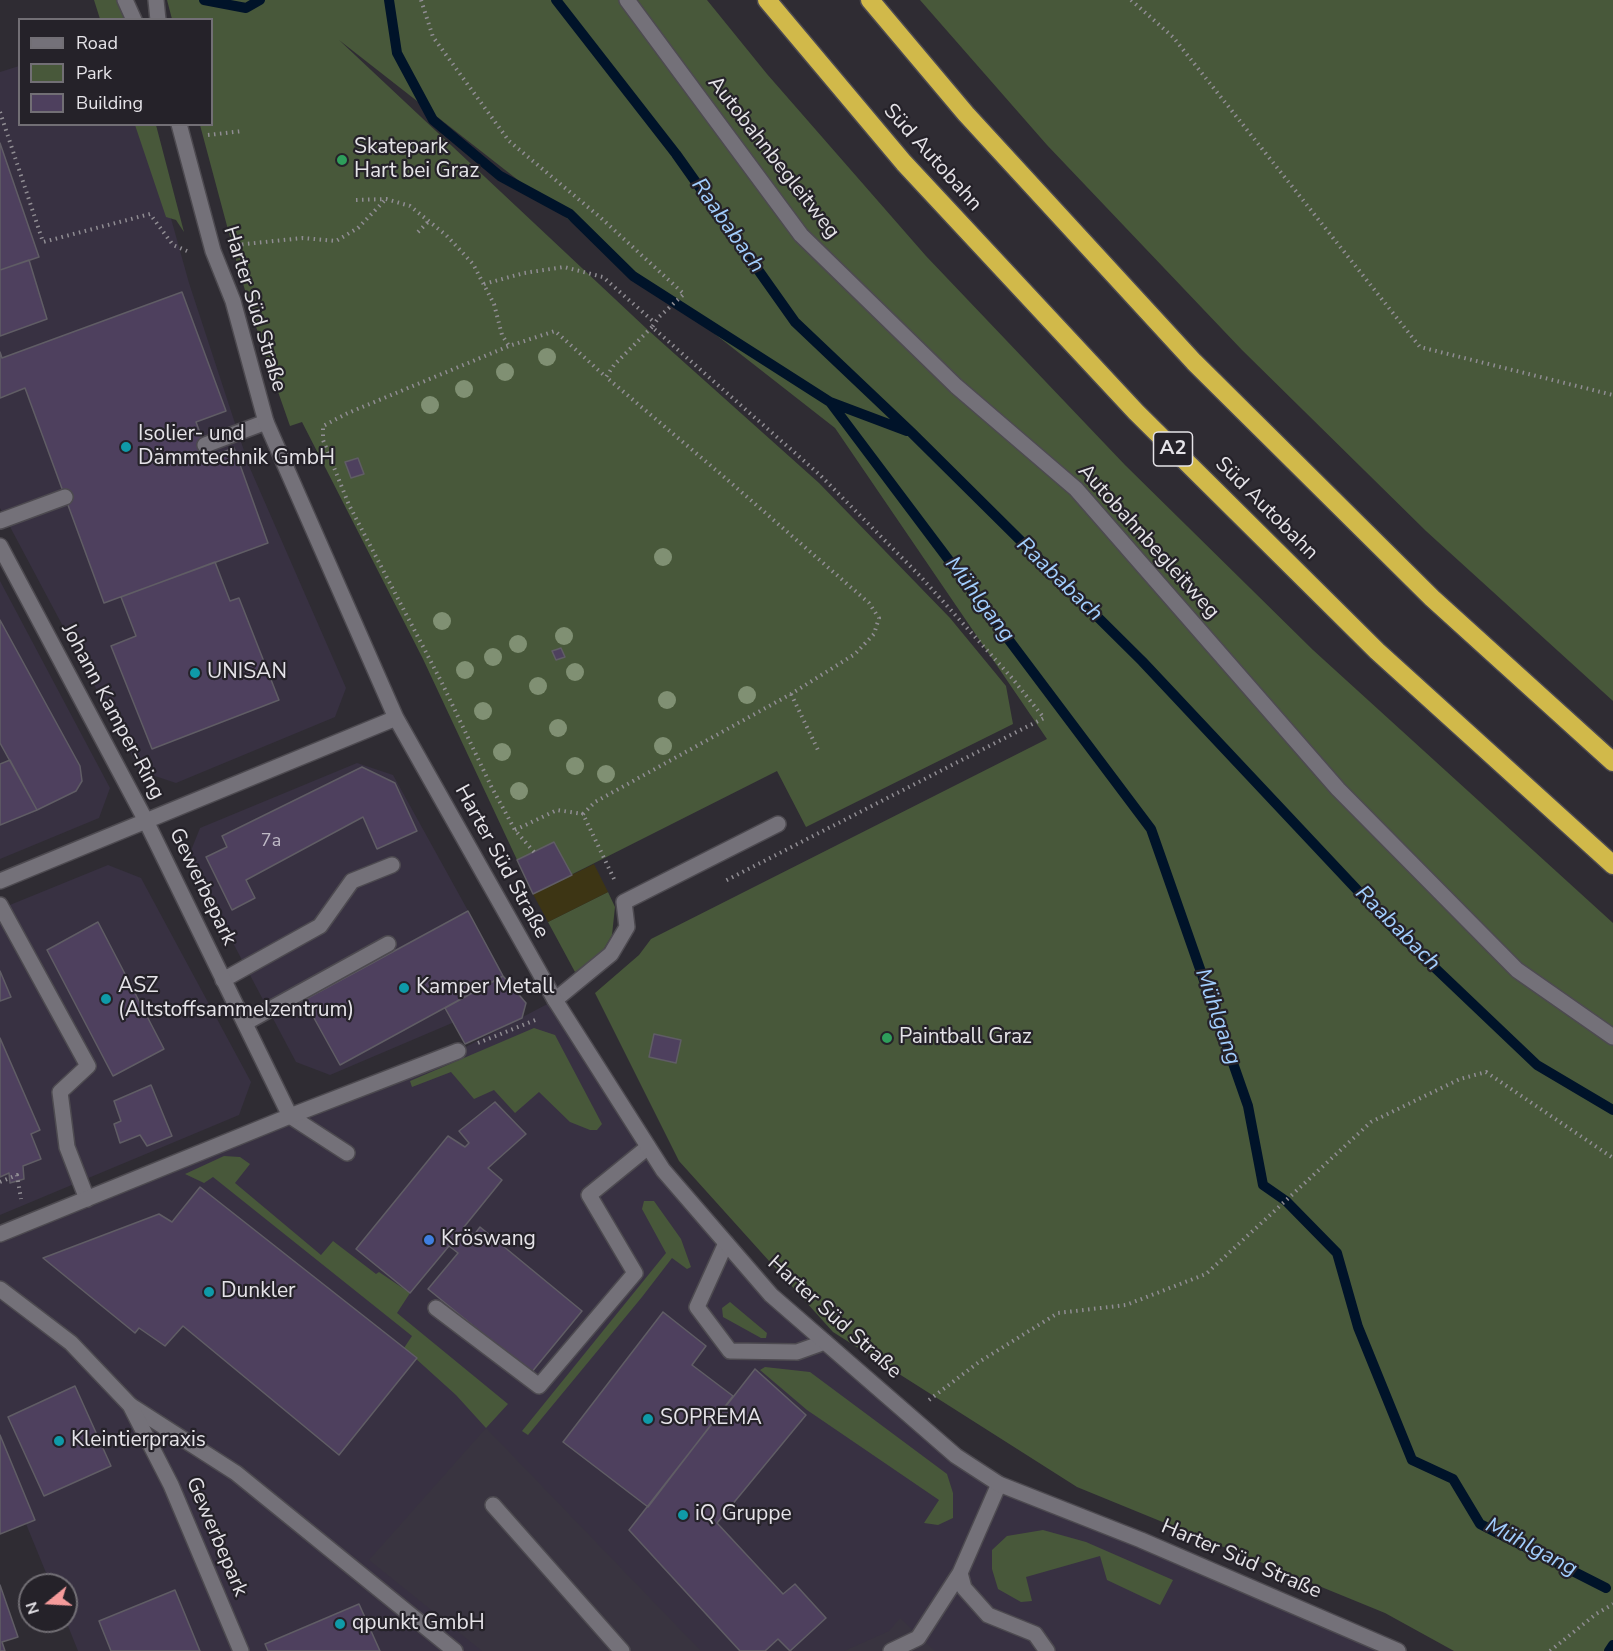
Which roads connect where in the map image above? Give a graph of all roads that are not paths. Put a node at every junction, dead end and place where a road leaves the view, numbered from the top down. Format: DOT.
graph roads {
  1 [pos="125,0"];
  2 [pos="156,0"];
  3 [pos="627,0"];
  4 [pos="767,0"];
  5 [pos="870,0"];
  6 [pos="134,18"];
  7 [pos="158,18"];
  8 [pos="181,131"];
  9 [pos="266,422"];
  10 [pos="205,445"];
  11 [pos="65,496"];
  12 [pos="0,522"];
  13 [pos="0,546"];
  14 [pos="396,718"];
  15 [pos="1613,762"];
  16 [pos="146,821"];
  17 [pos="778,824"];
  18 [pos="392,865"];
  19 [pos="1613,865"];
  20 [pos="0,881"];
  21 [pos="0,905"];
  22 [pos="388,944"];
  23 [pos="223,980"];
  24 [pos="555,1000"];
  25 [pos="245,1023"];
  26 [pos="1613,1037"];
  27 [pos="458,1051"];
  28 [pos="290,1116"];
  29 [pos="648,1147"];
  30 [pos="346,1153"];
  31 [pos="87,1198"];
  32 [pos="0,1234"];
  33 [pos="726,1243"];
  34 [pos="0,1289"];
  35 [pos="436,1308"];
  36 [pos="825,1342"];
  37 [pos="130,1405"];
  38 [pos="999,1484"];
  39 [pos="493,1505"];
  40 [pos="960,1573"];
  41 [pos="241,1651"];
  42 [pos="455,1651"];
  43 [pos="622,1651"];
  44 [pos="891,1651"];
  45 [pos="1047,1651"];
  46 [pos="1398,1651"];
  1 -- 6 [label="street"];
  2 -- 7 [label="street"];
  3 -- 26 [label="street, Autobahnbegleitweg"];
  4 -- 19 [label="highway, Süd Autobahn / A2"];
  5 -- 15 [label="highway"];
  8 -- 9 [label="street, Harter Süd Straße"];
  9 -- 10 [label="street"];
  9 -- 14 [label="street, Harter Süd Straße"];
  11 -- 12 [label="street"];
  13 -- 16 [label="street, Johann Kamper-Ring"];
  14 -- 16 [label="street, Gewerbepark"];
  14 -- 24 [label="street, Harter Süd Straße"];
  16 -- 20 [label="street, Johann Kamper-Ring"];
  16 -- 23 [label="street, Gewerbepark"];
  17 -- 24 [label="street"];
  18 -- 23 [label="street"];
  21 -- 31 [label="street"];
  22 -- 25 [label="street"];
  23 -- 25 [label="street, Gewerbepark"];
  24 -- 29 [label="street, Harter Süd Straße"];
  25 -- 28 [label="street, Gewerbepark"];
  27 -- 28 [label="street"];
  28 -- 30 [label="street"];
  28 -- 31 [label="street"];
  29 -- 33 [label="street, Harter Süd Straße"];
  29 -- 35 [label="street"];
  31 -- 32 [label="street"];
  33 -- 36 [label="street, Harter Süd Straße"];
  33 -- 36 [label="street"];
  34 -- 37 [label="street, Gewerbepark"];
  36 -- 38 [label="street, Harter Süd Straße"];
  37 -- 41 [label="street, Gewerbepark"];
  37 -- 42 [label="street"];
  38 -- 40 [label="street"];
  38 -- 46 [label="street, Harter Süd Straße"];
  39 -- 43 [label="street"];
  40 -- 44 [label="street"];
  40 -- 45 [label="street"];
}
